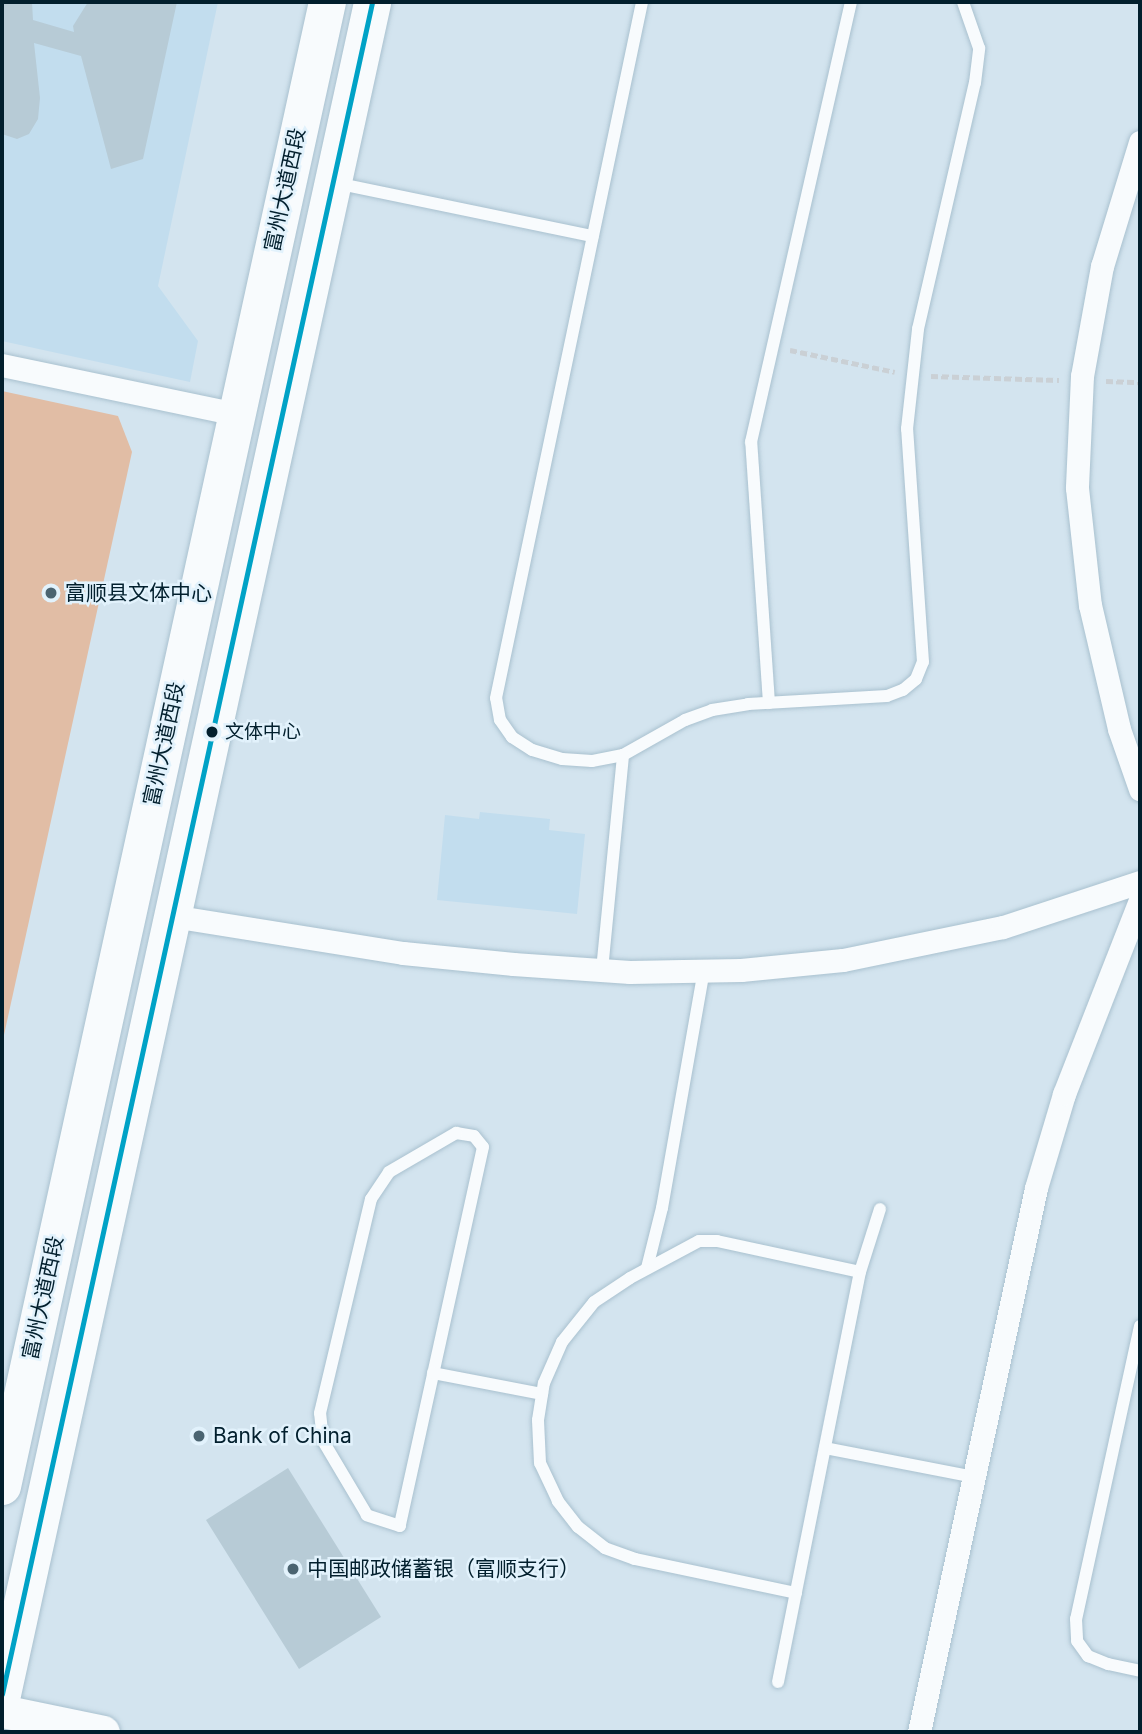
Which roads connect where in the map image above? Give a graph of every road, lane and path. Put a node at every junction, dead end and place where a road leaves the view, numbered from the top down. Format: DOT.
graph roads {
  1 [pos="327,2"];
  2 [pos="372,2"];
  3 [pos="642,2"];
  4 [pos="851,2"];
  5 [pos="963,2"];
  6 [pos="1140,142"];
  7 [pos="333,183"];
  8 [pos="593,236"];
  9 [pos="773,346"];
  10 [pos="2,365"];
  11 [pos="913,376"];
  12 [pos="1082,380"];
  13 [pos="1140,382"];
  14 [pos="236,415"];
  15 [pos="769,703"];
  16 [pos="623,755"];
  17 [pos="1140,789"];
  18 [pos="1140,882"];
  19 [pos="1140,900"];
  20 [pos="172,916"];
  21 [pos="602,970"];
  22 [pos="704,971"];
  23 [pos="880,1209"];
  24 [pos="647,1268"];
  25 [pos="860,1272"];
  26 [pos="1140,1326"];
  27 [pos="433,1373"];
  28 [pos="542,1394"];
  29 [pos="825,1448"];
  30 [pos="974,1476"];
  31 [pos="2,1486"];
  32 [pos="796,1593"];
  33 [pos="1140,1671"];
  34 [pos="778,1682"];
  35 [pos="2,1694"];
  36 [pos="2,1711"];
  37 [pos="103,1732"];
  38 [pos="919,1732"];
  1 -- 14 [label="main road, 富州大道西段"];
  2 -- 7 [label="main road, 富州大道西段"];
  3 -- 8 [label="lane"];
  4 -- 9 [label="lane"];
  5 -- 11 [label="lane"];
  6 -- 12 [label="street"];
  7 -- 8 [label="lane"];
  7 -- 20 [label="main road, 富州大道西段"];
  8 -- 16 [label="lane"];
  9 -- 11 [label="path"];
  9 -- 15 [label="lane"];
  10 -- 14 [label="street"];
  11 -- 12 [label="path"];
  11 -- 15 [label="lane"];
  12 -- 13 [label="path"];
  12 -- 17 [label="street"];
  14 -- 31 [label="main road, 富州大道西段"];
  15 -- 16 [label="lane"];
  16 -- 21 [label="lane"];
  18 -- 22 [label="street"];
  19 -- 30 [label="street"];
  20 -- 21 [label="street"];
  20 -- 35 [label="main road, 富州大道西段"];
  21 -- 22 [label="street"];
  22 -- 24 [label="lane"];
  23 -- 25 [label="lane"];
  24 -- 25 [label="lane"];
  24 -- 28 [label="lane"];
  25 -- 29 [label="lane"];
  26 -- 33 [label="lane"];
  27 -- 27 [label="lane"];
  27 -- 28 [label="lane"];
  28 -- 32 [label="lane"];
  29 -- 30 [label="lane"];
  29 -- 32 [label="lane"];
  30 -- 38 [label="street"];
  32 -- 34 [label="lane"];
  36 -- 37 [label="street"];
}
